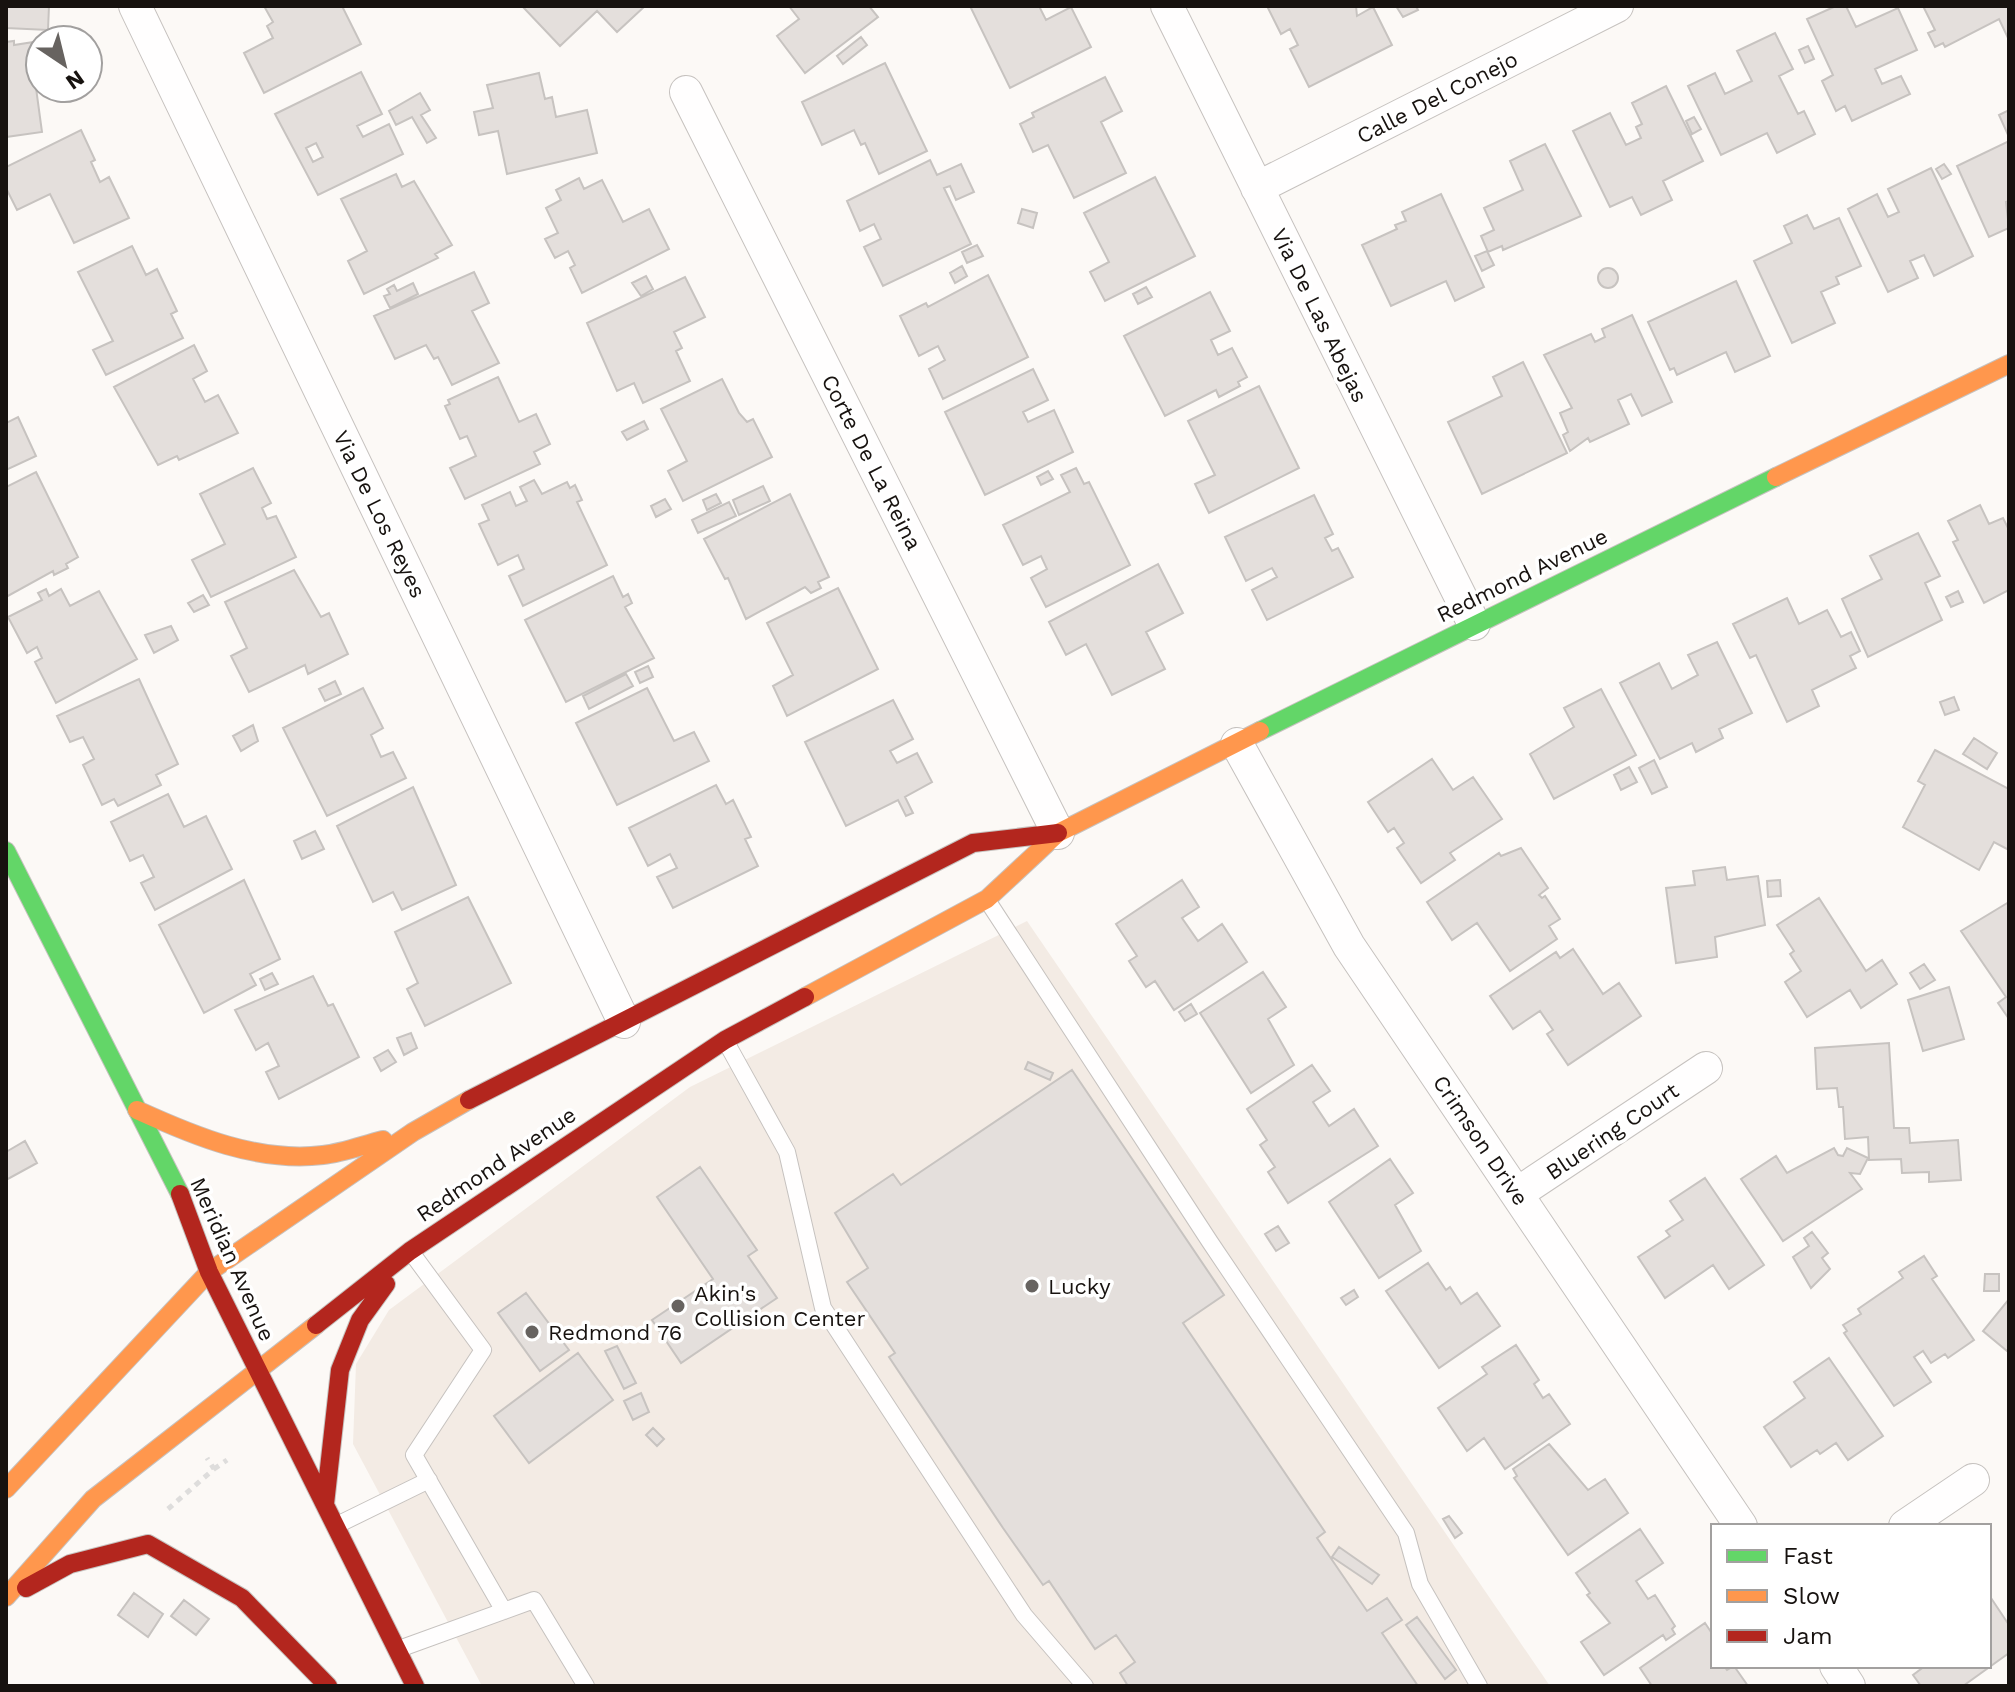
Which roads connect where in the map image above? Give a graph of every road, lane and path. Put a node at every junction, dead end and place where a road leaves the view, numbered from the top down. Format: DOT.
graph roads {
  1 [pos="135,6"];
  2 [pos="1167,6"];
  3 [pos="1617,6"];
  4 [pos="686,92"];
  5 [pos="1257,188"];
  6 [pos="2009,364"];
  7 [pos="1474,624"];
  8 [pos="1237,744"];
  9 [pos="1058,833"];
  10 [pos="6,851"];
  11 [pos="987,899"];
  12 [pos="791,938"];
  13 [pos="780,965"];
  14 [pos="735,1013"];
  15 [pos="624,1022"];
  16 [pos="725,1040"];
  17 [pos="1706,1068"];
  18 [pos="137,1110"];
  19 [pos="413,1132"];
  20 [pos="1518,1193"];
  21 [pos="410,1251"];
  22 [pos="209,1272"];
  23 [pos="257,1369"];
  24 [pos="205,1453"];
  25 [pos="227,1460"];
  26 [pos="214,1469"];
  27 [pos="429,1480"];
  28 [pos="1973,1480"];
  29 [pos="6,1489"];
  30 [pos="325,1504"];
  31 [pos="161,1520"];
  32 [pos="1740,1524"];
  33 [pos="1908,1524"];
  34 [pos="335,1526"];
  35 [pos="6,1598"];
  36 [pos="504,1611"];
  37 [pos="397,1650"];
  38 [pos="1837,1668"];
  39 [pos="328,1686"];
  40 [pos="415,1686"];
  41 [pos="586,1686"];
  42 [pos="1085,1686"];
  43 [pos="1479,1686"];
  44 [pos="1849,1686"];
  1 -- 15 [label="street, Via De Los Reyes"];
  2 -- 5 [label="street, Via De Las Abejas"];
  3 -- 5 [label="street, Calle Del Conejo"];
  4 -- 9 [label="street, Corte De La Reina"];
  5 -- 7 [label="street, Via De Las Abejas"];
  6 -- 7 [label="street, Redmond Avenue"];
  7 -- 8 [label="street, Redmond Avenue"];
  8 -- 9 [label="street, Redmond Avenue"];
  8 -- 20 [label="street, Crimson Drive"];
  9 -- 11 [label="street, Redmond Avenue"];
  9 -- 12 [label="street, Redmond Avenue"];
  10 -- 18 [label="street, Meridian Avenue"];
  11 -- 16 [label="street, Redmond Avenue"];
  11 -- 43 [label="lane"];
  12 -- 13 [label="street"];
  12 -- 15 [label="street, Redmond Avenue"];
  14 -- 16 [label="street"];
  15 -- 19 [label="street, Redmond Avenue"];
  16 -- 21 [label="street, Redmond Avenue"];
  16 -- 42 [label="lane"];
  17 -- 20 [label="street, Bluering Court"];
  18 -- 19 [label="street"];
  18 -- 22 [label="street, Meridian Avenue"];
  19 -- 22 [label="street, Redmond Avenue"];
  20 -- 32 [label="street, Crimson Drive"];
  21 -- 23 [label="street, Redmond Avenue"];
  21 -- 27 [label="lane"];
  21 -- 30 [label="street"];
  22 -- 23 [label="street, Meridian Avenue"];
  22 -- 29 [label="street, Redmond Avenue"];
  23 -- 30 [label="street, Meridian Avenue"];
  23 -- 35 [label="street, Redmond Avenue"];
  24 -- 26 [label="path"];
  25 -- 26 [label="path"];
  26 -- 31 [label="path"];
  27 -- 34 [label="lane"];
  27 -- 36 [label="lane"];
  28 -- 33 [label="street"];
  30 -- 34 [label="street, Meridian Avenue"];
  34 -- 37 [label="street, Meridian Avenue"];
  35 -- 39 [label="street"];
  36 -- 37 [label="lane"];
  36 -- 41 [label="lane"];
  37 -- 40 [label="street, Meridian Avenue"];
  38 -- 44 [label="street"];
}
